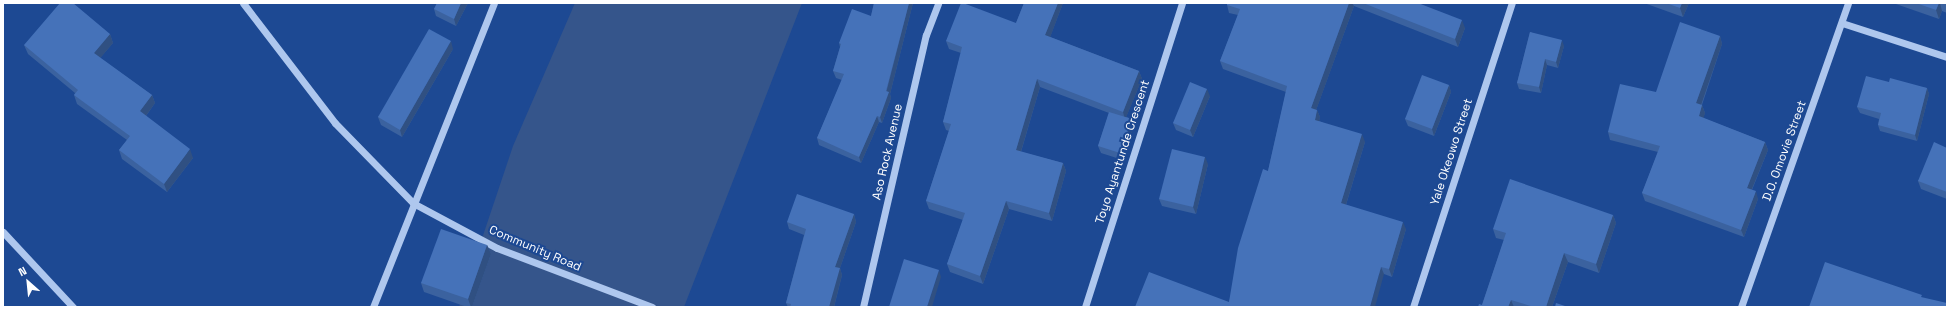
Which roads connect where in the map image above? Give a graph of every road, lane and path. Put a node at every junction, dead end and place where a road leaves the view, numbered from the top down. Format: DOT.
graph roads {
  1 [pos="243,3"];
  2 [pos="494,3"];
  3 [pos="938,3"];
  4 [pos="1182,3"];
  5 [pos="1512,3"];
  6 [pos="1848,3"];
  7 [pos="1842,23"];
  8 [pos="1947,57"];
  9 [pos="413,203"];
  10 [pos="3,232"];
  11 [pos="73,307"];
  12 [pos="373,307"];
  13 [pos="652,307"];
  14 [pos="863,307"];
  15 [pos="1085,307"];
  16 [pos="1413,307"];
  17 [pos="1741,307"];
  1 -- 9 [label="street, Community Road"];
  2 -- 9 [label="street"];
  3 -- 14 [label="street, Aso Rock Avenue"];
  4 -- 15 [label="street, Toyo Ayantunde Crescent"];
  5 -- 16 [label="street, Yale Okeowo Street"];
  6 -- 7 [label="street, D.O. Omovie Street"];
  7 -- 8 [label="street"];
  7 -- 17 [label="street, D.O. Omovie Street"];
  9 -- 12 [label="street"];
  9 -- 13 [label="street, Community Road"];
  10 -- 11 [label="street"];
}
